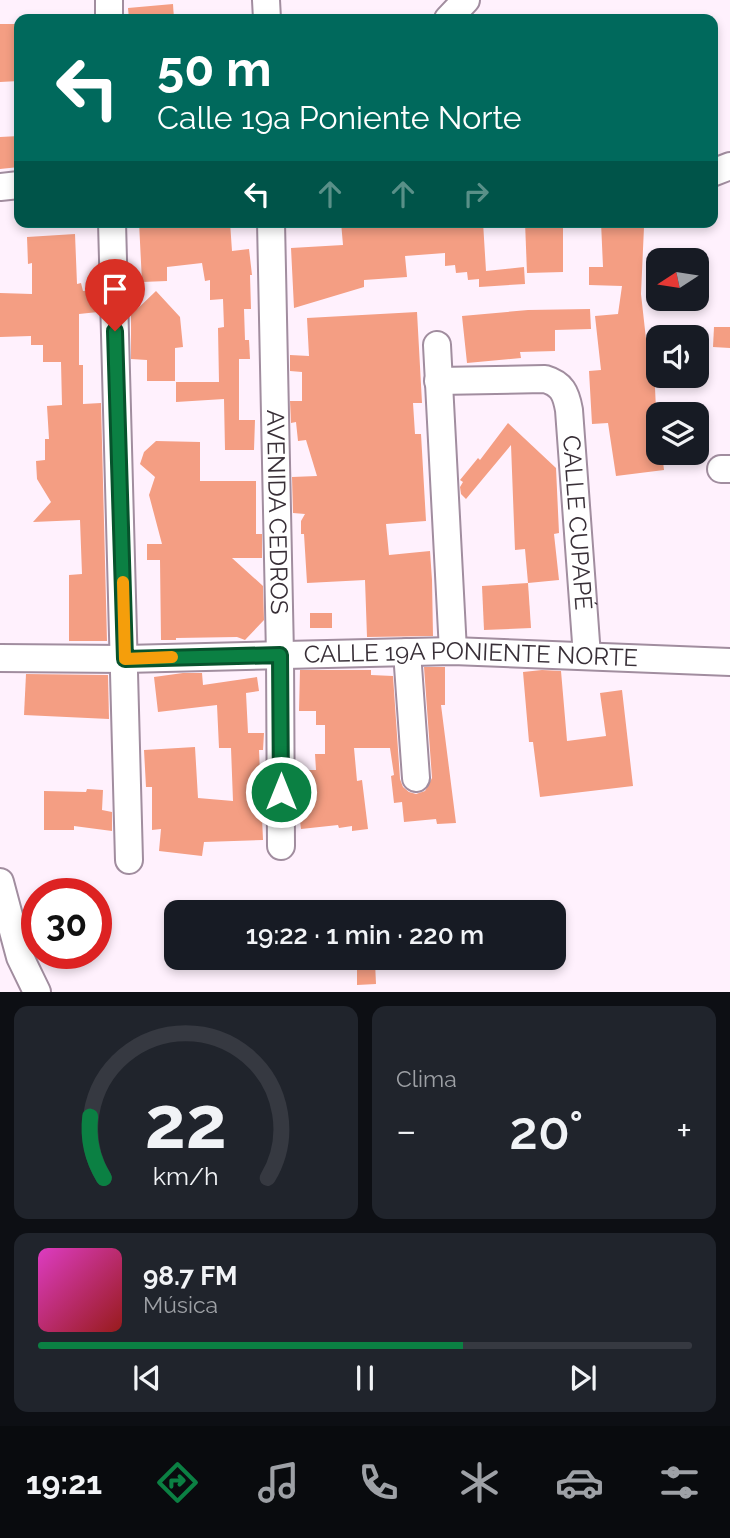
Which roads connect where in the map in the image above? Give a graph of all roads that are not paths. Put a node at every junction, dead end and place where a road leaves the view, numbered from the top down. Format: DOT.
graph roads {
  1 [pos="466,0"];
  2 [pos="453,14"];
  3 [pos="112,228"];
  4 [pos="271,228"];
  5 [pos="438,345"];
  6 [pos="438,381"];
  7 [pos="453,651"];
  8 [pos="407,652"];
  9 [pos="280,655"];
  10 [pos="587,656"];
  11 [pos="0,657"];
  12 [pos="125,659"];
  13 [pos="730,662"];
  14 [pos="416,778"];
  15 [pos="281,846"];
  16 [pos="129,860"];
  17 [pos="0,882"];
  18 [pos="37,992"];
  1 -- 2 [label="street"];
  3 -- 12 [label="street"];
  4 -- 9 [label="street, AVENIDA CEDROS"];
  5 -- 6 [label="street"];
  6 -- 7 [label="street"];
  6 -- 10 [label="street, CALLE CUPAPÉ"];
  7 -- 8 [label="street, CALLE 19A PONIENTE NORTE"];
  7 -- 10 [label="street, CALLE 19A PONIENTE NORTE"];
  8 -- 9 [label="street, CALLE 19A PONIENTE NORTE"];
  8 -- 14 [label="street"];
  9 -- 12 [label="street, CALLE 19A PONIENTE NORTE"];
  9 -- 15 [label="street, AVENIDA CEDROS"];
  10 -- 13 [label="street, CALLE 19A PONIENTE NORTE"];
  11 -- 12 [label="street, CALLE 19A PONIENTE NORTE"];
  12 -- 16 [label="street"];
  17 -- 18 [label="street"];
}
